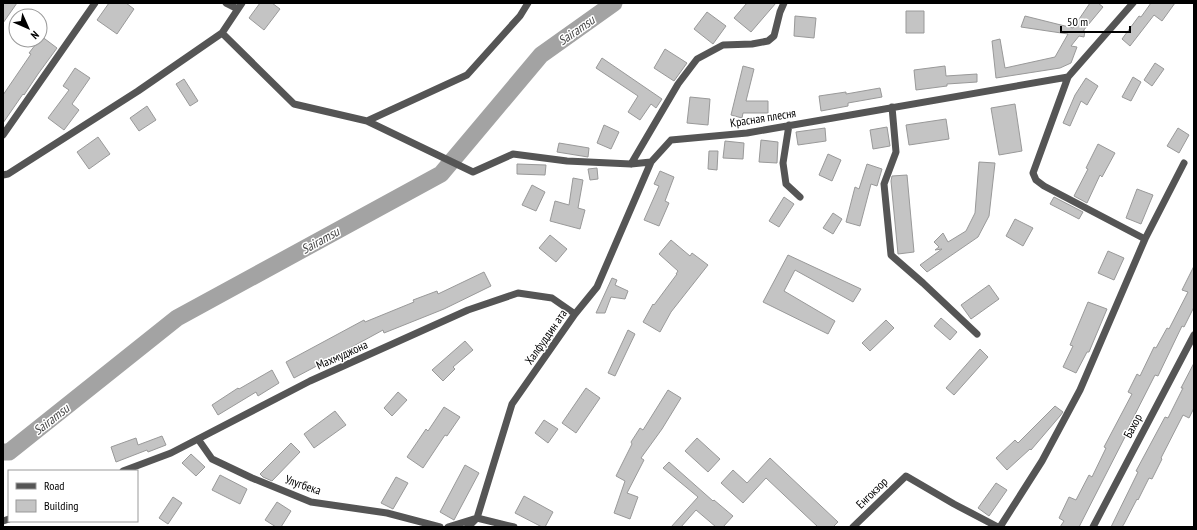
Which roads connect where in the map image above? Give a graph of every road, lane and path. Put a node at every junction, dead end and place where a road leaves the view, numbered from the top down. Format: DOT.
graph roads {
  1 [pos="95,3"];
  2 [pos="226,3"];
  3 [pos="528,3"];
  4 [pos="784,3"];
  5 [pos="1133,3"];
  6 [pos="240,6"];
  7 [pos="222,33"];
  8 [pos="1068,77"];
  9 [pos="892,107"];
  10 [pos="367,121"];
  11 [pos="789,125"];
  12 [pos="3,135"];
  13 [pos="652,162"];
  14 [pos="1184,163"];
  15 [pos="631,164"];
  16 [pos="3,175"];
  17 [pos="800,197"];
  18 [pos="1145,239"];
  19 [pos="575,314"];
  20 [pos="977,334"];
  21 [pos="1194,334"];
  22 [pos="198,439"];
  23 [pos="126,470"];
  24 [pos="477,518"];
  25 [pos="440,527"];
  26 [pos="448,527"];
  27 [pos="468,527"];
  28 [pos="514,527"];
  29 [pos="853,527"];
  30 [pos="999,527"];
  31 [pos="1093,527"];
  1 -- 12 [label="street"];
  2 -- 6 [label="street"];
  3 -- 10 [label="street"];
  4 -- 15 [label="street"];
  5 -- 8 [label="street"];
  6 -- 7 [label="street"];
  7 -- 10 [label="street"];
  7 -- 16 [label="street"];
  8 -- 9 [label="street, Красная плесня"];
  8 -- 18 [label="street"];
  9 -- 11 [label="street, Красная плесня"];
  9 -- 20 [label="street"];
  10 -- 15 [label="street"];
  11 -- 13 [label="street, Красная плесня"];
  11 -- 17 [label="street"];
  13 -- 15 [label="street"];
  13 -- 19 [label="street, Халфуддин ата"];
  14 -- 18 [label="street"];
  18 -- 30 [label="street"];
  19 -- 22 [label="street, Махмуджона"];
  19 -- 24 [label="street, Халфуддин ата"];
  21 -- 31 [label="street, Бахор"];
  22 -- 23 [label="street, Махмуджона"];
  22 -- 25 [label="street, Улугбека"];
  24 -- 26 [label="street"];
  24 -- 27 [label="street, Халфуддин ата"];
  24 -- 28 [label="street"];
  29 -- 30 [label="street, Енгокзор"];
}
